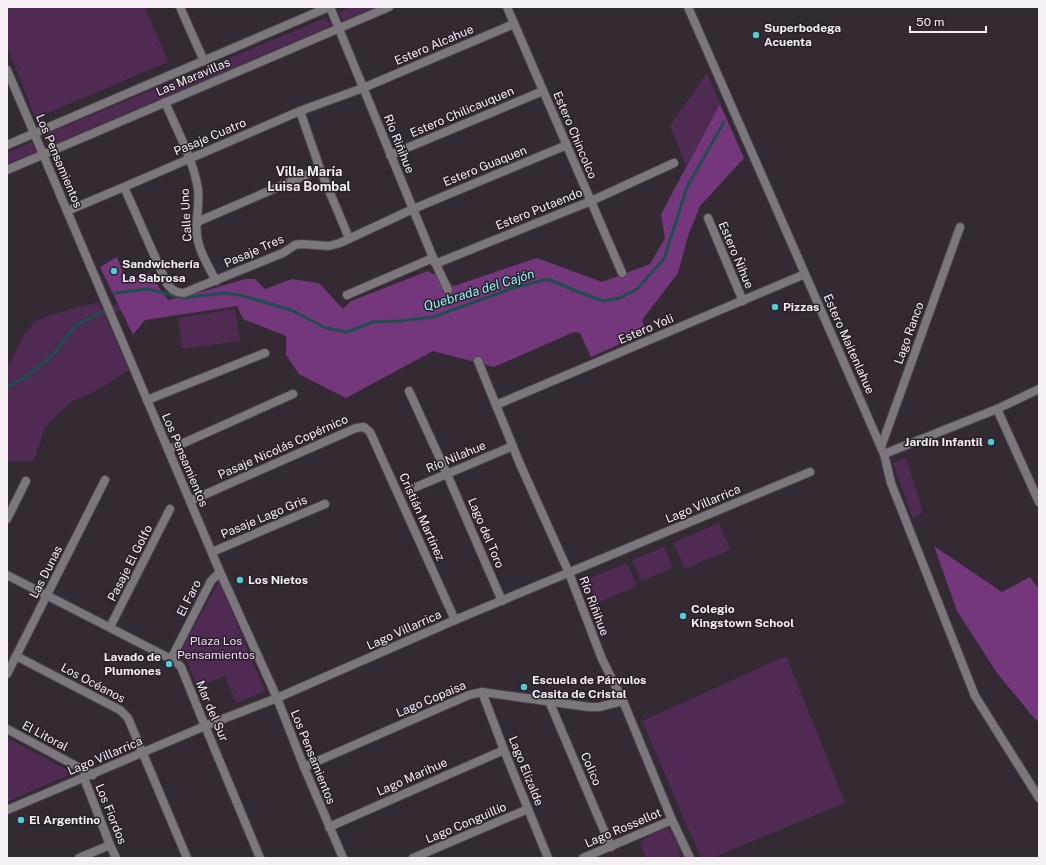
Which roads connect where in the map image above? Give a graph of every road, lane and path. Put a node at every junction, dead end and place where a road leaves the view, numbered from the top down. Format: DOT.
graph roads {
  1 [pos="180,7"];
  2 [pos="330,7"];
  3 [pos="389,7"];
  4 [pos="507,7"];
  5 [pos="688,7"];
  6 [pos="514,24"];
  7 [pos="338,28"];
  8 [pos="204,61"];
  9 [pos="7,70"];
  10 [pos="363,88"];
  11 [pos="543,91"];
  12 [pos="165,102"];
  13 [pos="300,111"];
  14 [pos="34,133"];
  15 [pos="7,145"];
  16 [pos="567,145"];
  17 [pos="43,154"];
  18 [pos="390,155"];
  19 [pos="189,159"];
  20 [pos="674,163"];
  21 [pos="320,168"];
  22 [pos="7,170"];
  23 [pos="124,187"];
  24 [pos="591,201"];
  25 [pos="412,209"];
  26 [pos="67,210"];
  27 [pos="708,218"];
  28 [pos="197,222"];
  29 [pos="960,227"];
  30 [pos="349,238"];
  31 [pos="434,260"];
  32 [pos="622,273"];
  33 [pos="805,274"];
  34 [pos="216,281"];
  35 [pos="448,290"];
  36 [pos="347,296"];
  37 [pos="743,301"];
  38 [pos="265,353"];
  39 [pos="478,361"];
  40 [pos="1039,389"];
  41 [pos="409,391"];
  42 [pos="293,394"];
  43 [pos="147,400"];
  44 [pos="496,405"];
  45 [pos="998,409"];
  46 [pos="364,427"];
  47 [pos="513,446"];
  48 [pos="168,450"];
  49 [pos="882,450"];
  50 [pos="810,472"];
  51 [pos="447,474"];
  52 [pos="105,480"];
  53 [pos="26,481"];
  54 [pos="409,490"];
  55 [pos="190,501"];
  56 [pos="1039,502"];
  57 [pos="325,504"];
  58 [pos="170,509"];
  59 [pos="7,519"];
  60 [pos="212,552"];
  61 [pos="220,572"];
  62 [pos="569,573"];
  63 [pos="7,575"];
  64 [pos="48,595"];
  65 [pos="502,601"];
  66 [pos="455,620"];
  67 [pos="110,627"];
  68 [pos="16,656"];
  69 [pos="171,659"];
  70 [pos="7,674"];
  71 [pos="482,692"];
  72 [pos="277,698"];
  73 [pos="623,701"];
  74 [pos="549,702"];
  75 [pos="205,726"];
  76 [pos="7,729"];
  77 [pos="504,750"];
  78 [pos="144,752"];
  79 [pos="304,767"];
  80 [pos="93,774"];
  81 [pos="84,778"];
  82 [pos="1039,798"];
  83 [pos="7,810"];
  84 [pos="528,810"];
  85 [pos="672,820"];
  86 [pos="329,827"];
  87 [pos="110,845"];
  88 [pos="611,847"];
  89 [pos="79,858"];
  90 [pos="116,858"];
  91 [pos="186,858"];
  92 [pos="260,858"];
  93 [pos="343,858"];
  94 [pos="413,858"];
  95 [pos="548,858"];
  96 [pos="583,858"];
  97 [pos="690,858"];
  1 -- 8 [label="street"];
  2 -- 7 [label="street, Río Riñihue"];
  2 -- 8 [label="street, Las Maravillas"];
  3 -- 7 [label="street, Las Maravillas"];
  4 -- 6 [label="street, Estero Chincolco"];
  5 -- 33 [label="street, Estero Maitenlahue"];
  6 -- 10 [label="street, Estero Alcahue"];
  6 -- 11 [label="street, Estero Chincolco"];
  7 -- 10 [label="street, Río Riñihue"];
  7 -- 12 [label="street, Las Maravillas"];
  8 -- 14 [label="street, Las Maravillas"];
  9 -- 14 [label="street, Los Pensamientos"];
  10 -- 13 [label="street, Pasaje Cuatro"];
  10 -- 18 [label="street, Río Riñihue"];
  11 -- 16 [label="street, Estero Chincolco"];
  11 -- 18 [label="street, Estero Chilicauquen"];
  12 -- 17 [label="street, Las Maravillas"];
  12 -- 19 [label="street, Calle Uno"];
  13 -- 19 [label="street, Pasaje Cuatro"];
  13 -- 21 [label="street"];
  14 -- 15 [label="street, Las Maravillas"];
  14 -- 17 [label="street, Los Pensamientos"];
  16 -- 24 [label="street, Estero Chincolco"];
  16 -- 25 [label="street, Estero Guaquen"];
  17 -- 22 [label="street, Las Maravillas"];
  17 -- 26 [label="street, Los Pensamientos"];
  18 -- 25 [label="street, Río Riñihue"];
  19 -- 23 [label="street, Pasaje Cuatro"];
  19 -- 28 [label="street, Calle Uno"];
  20 -- 24 [label="street, Estero Putaendo"];
  21 -- 28 [label="street"];
  21 -- 30 [label="street"];
  23 -- 26 [label="street, Pasaje Cuatro"];
  23 -- 34 [label="street, Pasaje Tres"];
  24 -- 31 [label="street, Estero Putaendo"];
  24 -- 32 [label="street, Estero Chincolco"];
  25 -- 30 [label="street, Pasaje Tres"];
  25 -- 31 [label="street, Río Riñihue"];
  26 -- 43 [label="street, Los Pensamientos"];
  27 -- 37 [label="street, Estero Ñihue"];
  28 -- 34 [label="street, Calle Uno"];
  29 -- 49 [label="street, Lago Ranco"];
  30 -- 34 [label="street, Pasaje Tres"];
  31 -- 35 [label="street, Río Riñihue"];
  31 -- 36 [label="street, Estero Putaendo"];
  33 -- 37 [label="street, Estero Yoli"];
  33 -- 49 [label="street, Estero Maitenlahue"];
  37 -- 44 [label="street, Estero Yoli"];
  38 -- 43 [label="street"];
  39 -- 44 [label="street, Río Riñihue"];
  40 -- 45 [label="street"];
  41 -- 51 [label="street, Lago del Toro"];
  42 -- 48 [label="street"];
  43 -- 48 [label="street, Los Pensamientos"];
  44 -- 47 [label="street, Río Riñihue"];
  45 -- 49 [label="street"];
  45 -- 56 [label="street"];
  46 -- 55 [label="street, Pasaje Nicolás Copérnico"];
  46 -- 66 [label="street, Cristián Martínez"];
  47 -- 51 [label="street, Río Nilahue"];
  47 -- 62 [label="street, Río Riñihue"];
  48 -- 55 [label="street, Los Pensamientos"];
  49 -- 82 [label="street, Estero Maitenlahue"];
  50 -- 62 [label="street, Lago Villarrica"];
  51 -- 54 [label="street, Río Nilahue"];
  51 -- 65 [label="street, Lago del Toro"];
  52 -- 64 [label="street, Las Dunas"];
  53 -- 59 [label="street"];
  55 -- 60 [label="street, Los Pensamientos"];
  57 -- 60 [label="street, Pasaje Lago Gris"];
  58 -- 67 [label="street, Pasaje El Golfo"];
  60 -- 61 [label="street, Los Pensamientos"];
  61 -- 69 [label="street, El Faro"];
  61 -- 72 [label="street, Los Pensamientos"];
  62 -- 65 [label="street, Lago Villarrica"];
  62 -- 73 [label="street, Río Riñihue"];
  63 -- 64 [label="street, Mar del Sur"];
  64 -- 67 [label="street, Mar del Sur"];
  64 -- 68 [label="street, Las Dunas"];
  65 -- 66 [label="street, Lago Villarrica"];
  66 -- 72 [label="street, Lago Villarrica"];
  67 -- 69 [label="street, Mar del Sur"];
  68 -- 70 [label="street, Las Dunas"];
  68 -- 78 [label="street, Los Océanos"];
  69 -- 75 [label="street, Mar del Sur"];
  71 -- 74 [label="street, Lago Copaisa"];
  71 -- 77 [label="street, Lago Elizalde"];
  71 -- 79 [label="street, Lago Copaisa"];
  72 -- 75 [label="street, Lago Villarrica"];
  72 -- 79 [label="street, Los Pensamientos"];
  73 -- 74 [label="street, Lago Copaisa"];
  73 -- 85 [label="street, Río Riñihue"];
  74 -- 88 [label="street, Colico"];
  75 -- 78 [label="street, Lago Villarrica"];
  75 -- 92 [label="street, Mar del Sur"];
  76 -- 80 [label="street, El Litoral"];
  77 -- 84 [label="street, Lago Elizalde"];
  77 -- 86 [label="street, Lago Marihue"];
  78 -- 80 [label="street, Lago Villarrica"];
  78 -- 91 [label="street, Los Océanos"];
  79 -- 86 [label="street, Los Pensamientos"];
  80 -- 81 [label="street, Lago Villarrica"];
  81 -- 83 [label="street, Lago Villarrica"];
  81 -- 87 [label="street, Los Fiordos"];
  84 -- 94 [label="street, Lago Conguillío"];
  84 -- 95 [label="street, Lago Elizalde"];
  85 -- 88 [label="street, Lago Rossellot"];
  85 -- 97 [label="street, Río Riñihue"];
  86 -- 93 [label="street, Los Pensamientos"];
  87 -- 89 [label="street"];
  87 -- 90 [label="street, Los Fiordos"];
  88 -- 96 [label="street, Lago Rossellot"];
}
